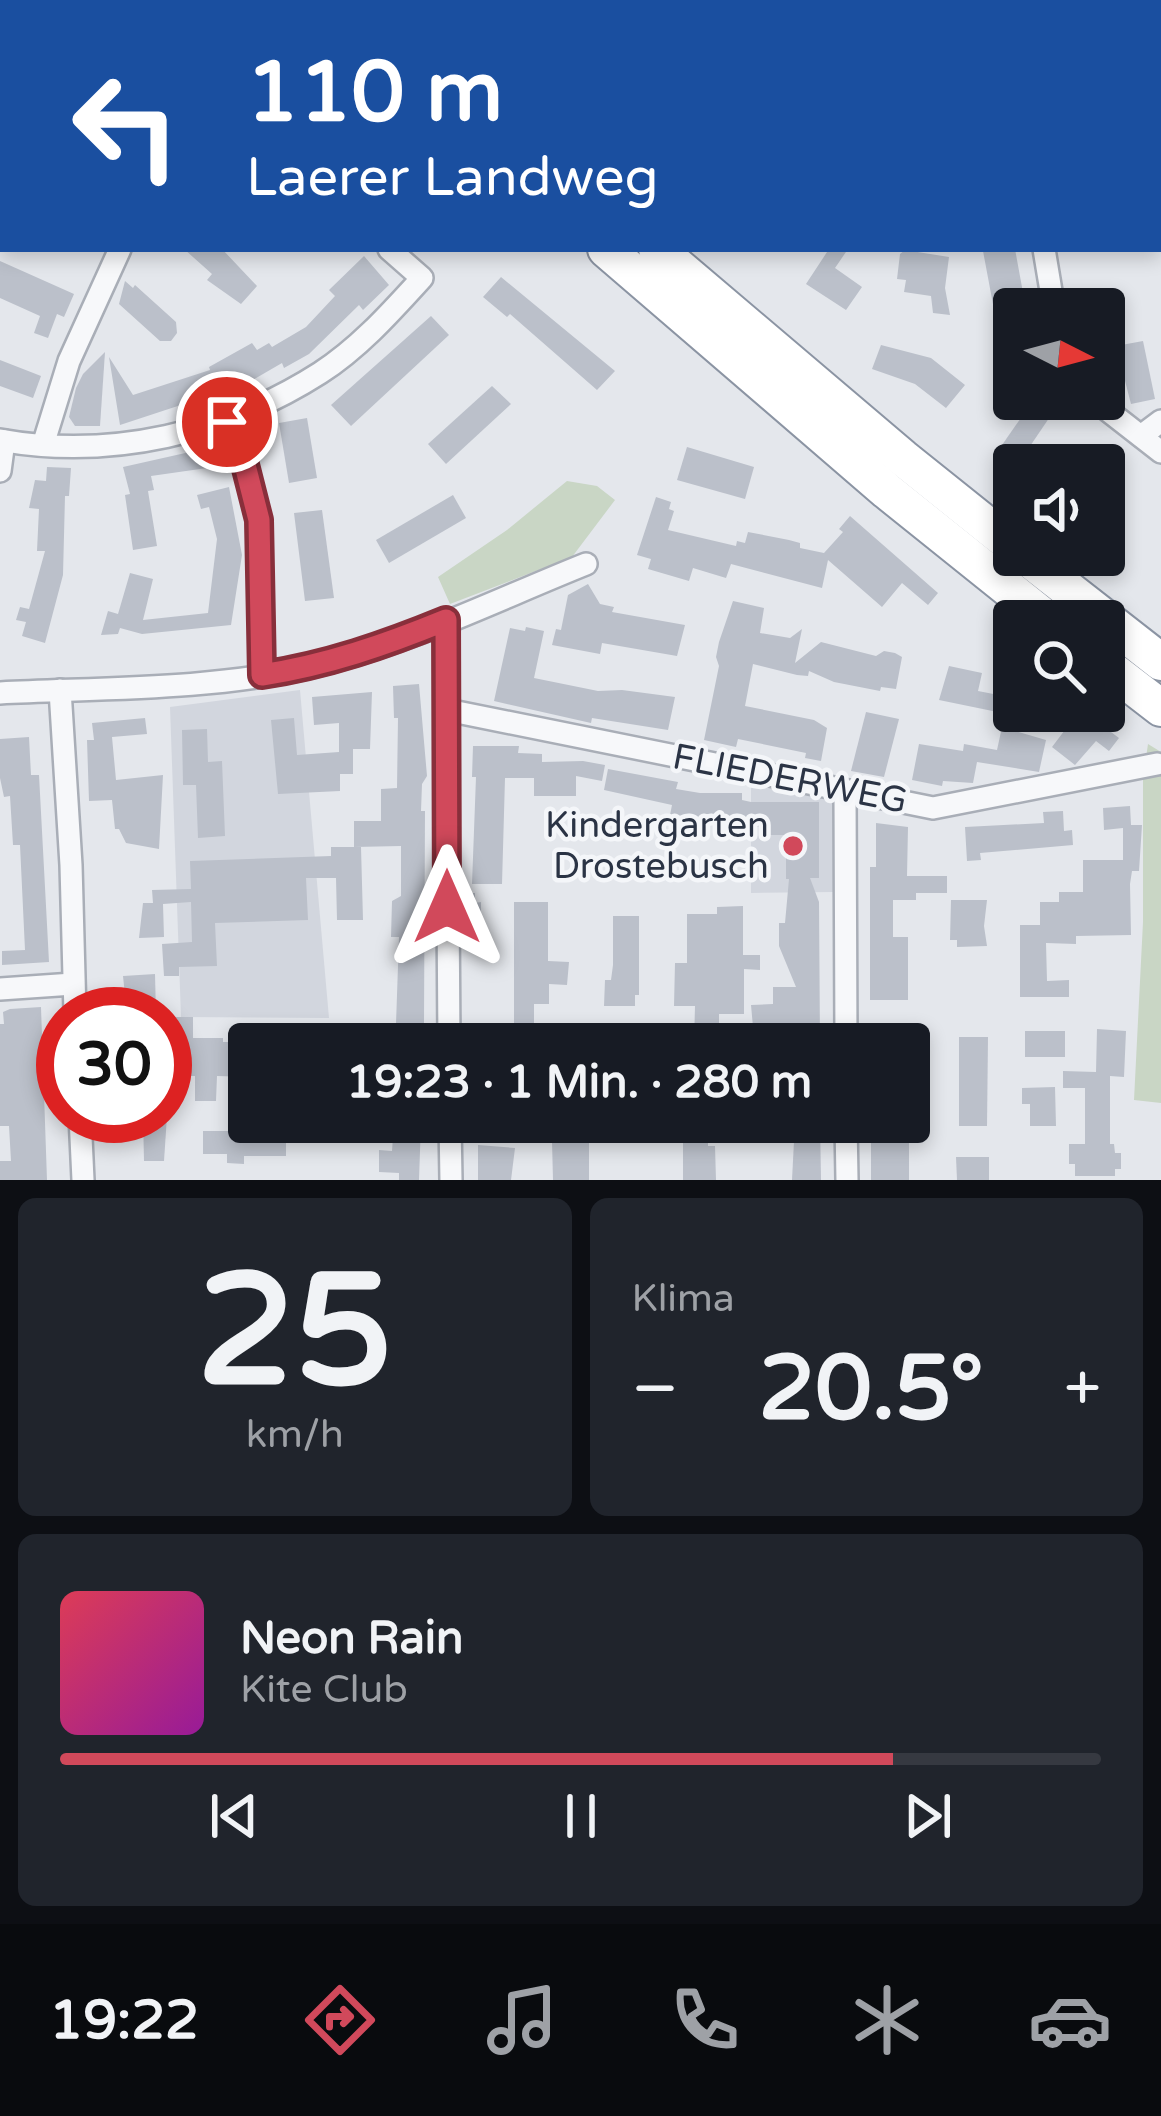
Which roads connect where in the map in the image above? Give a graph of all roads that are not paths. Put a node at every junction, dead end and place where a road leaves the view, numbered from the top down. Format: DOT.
graph roads {
  1 [pos="119,252"];
  2 [pos="392,252"];
  3 [pos="609,252"];
  4 [pos="661,252"];
  5 [pos="1044,252"];
  6 [pos="1050,288"];
  7 [pos="1120,420"];
  8 [pos="1161,421"];
  9 [pos="227,422"];
  10 [pos="1141,436"];
  11 [pos="2,441"];
  12 [pos="44,445"];
  13 [pos="1161,452"];
  14 [pos="0,471"];
  15 [pos="993,530"];
  16 [pos="586,564"];
  17 [pos="1051,576"];
  18 [pos="1022,600"];
  19 [pos="446,620"];
  20 [pos="1161,662"];
  21 [pos="262,675"];
  22 [pos="1125,680"];
  23 [pos="60,690"];
  24 [pos="0,693"];
  25 [pos="1161,708"];
  26 [pos="447,710"];
  27 [pos="1157,764"];
  28 [pos="845,791"];
  29 [pos="74,984"];
  30 [pos="74,987"];
  31 [pos="0,989"];
  32 [pos="448,1023"];
  33 [pos="846,1023"];
  34 [pos="81,1143"];
  35 [pos="451,1143"];
  36 [pos="847,1143"];
  37 [pos="83,1180"];
  38 [pos="452,1180"];
  39 [pos="847,1180"];
  1 -- 12 [label="street"];
  2 -- 9 [label="street"];
  3 -- 18 [label="highway"];
  4 -- 15 [label="highway"];
  5 -- 6 [label="street"];
  7 -- 10 [label="street"];
  8 -- 10 [label="street"];
  9 -- 12 [label="street"];
  9 -- 21 [label="street"];
  10 -- 13 [label="street"];
  11 -- 12 [label="street"];
  11 -- 14 [label="street"];
  16 -- 19 [label="street"];
  17 -- 20 [label="highway"];
  19 -- 21 [label="street"];
  19 -- 26 [label="street"];
  21 -- 23 [label="street"];
  22 -- 25 [label="highway"];
  23 -- 24 [label="street"];
  23 -- 29 [label="street"];
  26 -- 28 [label="street, FLIEDERWEG"];
  26 -- 32 [label="street"];
  27 -- 28 [label="street, FLIEDERWEG"];
  28 -- 33 [label="street"];
  29 -- 30 [label="street"];
  29 -- 31 [label="street"];
  34 -- 37 [label="street"];
  35 -- 38 [label="street"];
  36 -- 39 [label="street"];
}
